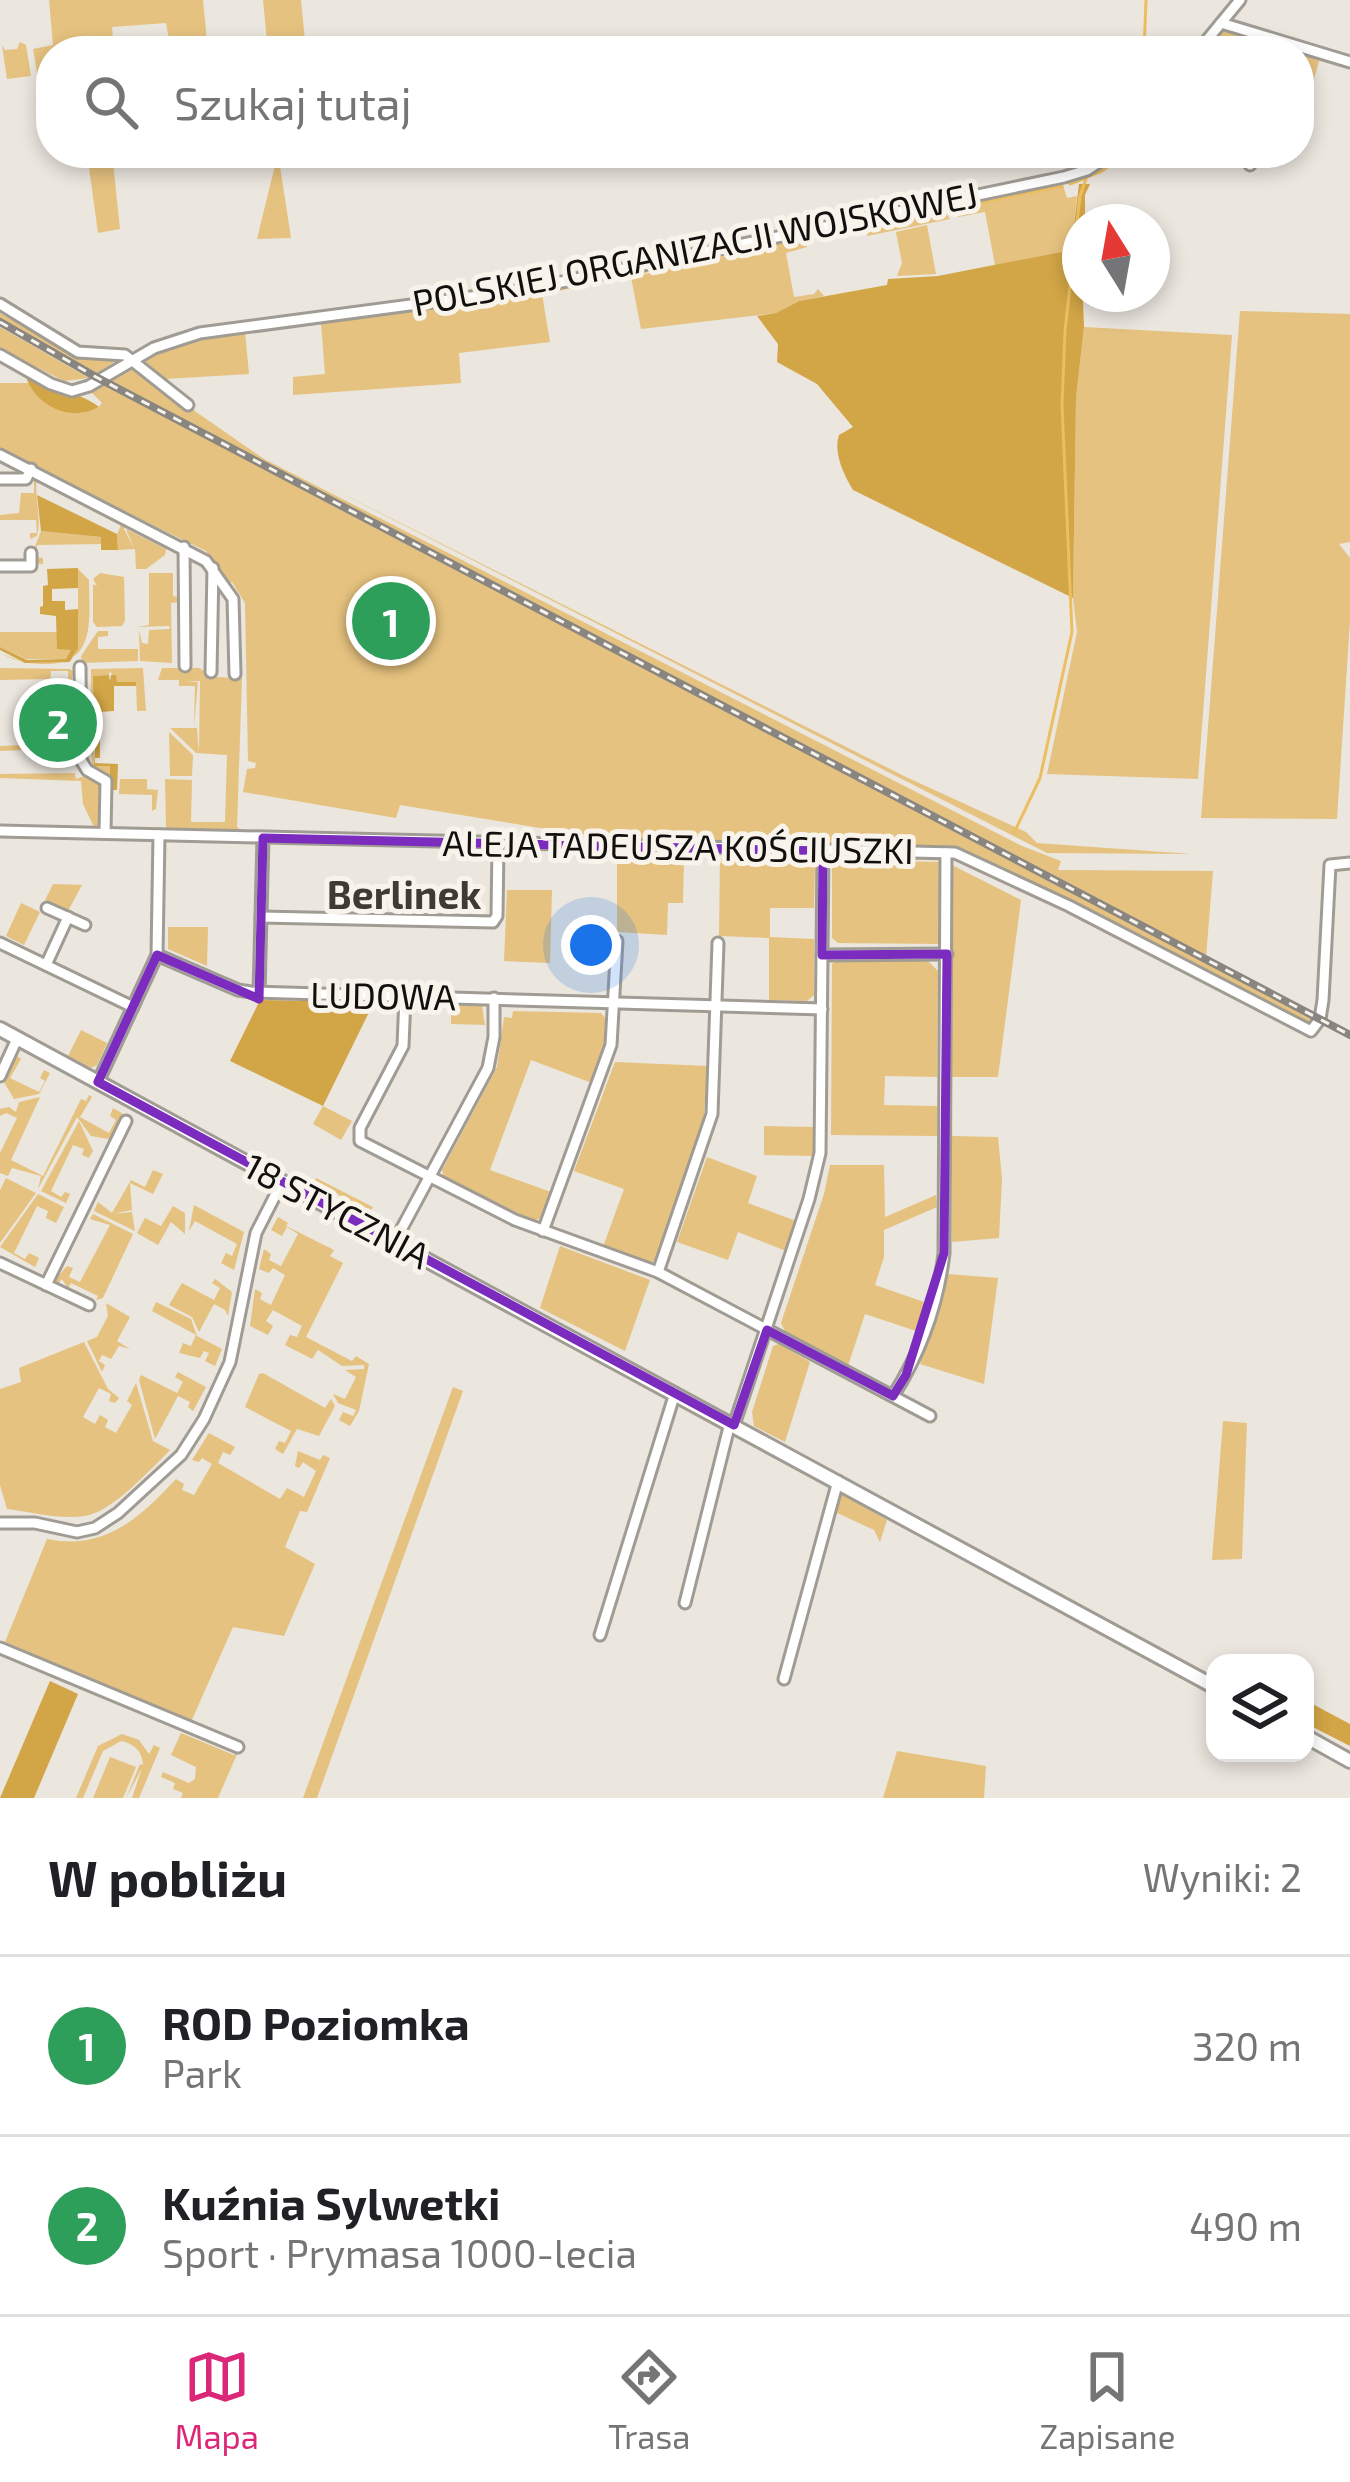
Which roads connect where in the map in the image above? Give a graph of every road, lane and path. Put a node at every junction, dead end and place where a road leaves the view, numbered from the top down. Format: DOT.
graph roads {
  1 [pos="1240,0"];
  2 [pos="1221,23"];
  3 [pos="1210,36"];
  4 [pos="1264,36"];
  5 [pos="1314,51"];
  6 [pos="1350,62"];
  7 [pos="1091,168"];
  8 [pos="0,304"];
  9 [pos="0,355"];
  10 [pos="132,359"];
  11 [pos="188,405"];
  12 [pos="0,455"];
  13 [pos="31,470"];
  14 [pos="0,479"];
  15 [pos="184,547"];
  16 [pos="31,553"];
  17 [pos="0,566"];
  18 [pos="214,568"];
  19 [pos="211,586"];
  20 [pos="184,587"];
  21 [pos="185,666"];
  22 [pos="80,667"];
  23 [pos="211,672"];
  24 [pos="235,674"];
  25 [pos="60,700"];
  26 [pos="80,700"];
  27 [pos="0,830"];
  28 [pos="105,833"];
  29 [pos="160,835"];
  30 [pos="262,838"];
  31 [pos="498,844"];
  32 [pos="823,851"];
  33 [pos="946,853"];
  34 [pos="1350,863"];
  35 [pos="47,908"];
  36 [pos="261,916"];
  37 [pos="68,917"];
  38 [pos="85,925"];
  39 [pos="617,940"];
  40 [pos="0,943"];
  41 [pos="718,943"];
  42 [pos="947,954"];
  43 [pos="157,955"];
  44 [pos="822,955"];
  45 [pos="46,965"];
  46 [pos="259,993"];
  47 [pos="405,996"];
  48 [pos="494,998"];
  49 [pos="615,1004"];
  50 [pos="133,1006"];
  51 [pos="716,1006"];
  52 [pos="822,1009"];
  53 [pos="0,1029"];
  54 [pos="17,1039"];
  55 [pos="0,1076"];
  56 [pos="98,1082"];
  57 [pos="126,1121"];
  58 [pos="429,1180"];
  59 [pos="282,1182"];
  60 [pos="543,1231"];
  61 [pos="395,1241"];
  62 [pos="0,1263"];
  63 [pos="658,1272"];
  64 [pos="46,1285"];
  65 [pos="89,1305"];
  66 [pos="766,1330"];
  67 [pos="675,1393"];
  68 [pos="893,1396"];
  69 [pos="930,1416"];
  70 [pos="732,1424"];
  71 [pos="838,1481"];
  72 [pos="0,1523"];
  73 [pos="685,1603"];
  74 [pos="600,1635"];
  75 [pos="0,1648"];
  76 [pos="784,1679"];
  77 [pos="1206,1682"];
  78 [pos="1314,1741"];
  79 [pos="238,1747"];
  80 [pos="1350,1761"];
  1 -- 2 [label="street"];
  2 -- 3 [label="street"];
  2 -- 4 [label="street"];
  5 -- 6 [label="street"];
  7 -- 10 [label="street, POLSKIEJ ORGANIZACJI WOJSKOWEJ"];
  8 -- 10 [label="street, POLSKIEJ ORGANIZACJI WOJSKOWEJ"];
  9 -- 10 [label="street, POLSKIEJ ORGANIZACJI WOJSKOWEJ"];
  10 -- 11 [label="street"];
  12 -- 13 [label="street"];
  13 -- 14 [label="street"];
  13 -- 15 [label="street"];
  15 -- 18 [label="street"];
  15 -- 20 [label="street"];
  16 -- 17 [label="street"];
  18 -- 19 [label="street"];
  18 -- 24 [label="street"];
  19 -- 20 [label="street"];
  19 -- 23 [label="street"];
  20 -- 21 [label="street"];
  22 -- 26 [label="street"];
  25 -- 26 [label="street"];
  26 -- 28 [label="street"];
  27 -- 28 [label="street, ALEJA TADEUSZA KOŚCIUSZKI"];
  28 -- 29 [label="street, ALEJA TADEUSZA KOŚCIUSZKI"];
  29 -- 30 [label="street, ALEJA TADEUSZA KOŚCIUSZKI"];
  29 -- 43 [label="street"];
  30 -- 31 [label="street, ALEJA TADEUSZA KOŚCIUSZKI"];
  30 -- 36 [label="street"];
  31 -- 32 [label="street, ALEJA TADEUSZA KOŚCIUSZKI"];
  31 -- 36 [label="street"];
  32 -- 33 [label="street, ALEJA TADEUSZA KOŚCIUSZKI"];
  32 -- 44 [label="street"];
  33 -- 34 [label="street, ALEJA TADEUSZA KOŚCIUSZKI"];
  33 -- 42 [label="street"];
  35 -- 37 [label="street"];
  36 -- 46 [label="street"];
  37 -- 38 [label="street"];
  37 -- 45 [label="street"];
  39 -- 49 [label="street"];
  40 -- 45 [label="street"];
  41 -- 51 [label="street"];
  42 -- 44 [label="street"];
  42 -- 68 [label="street"];
  43 -- 46 [label="street, LUDOWA"];
  43 -- 50 [label="street"];
  44 -- 52 [label="street"];
  45 -- 50 [label="street"];
  46 -- 47 [label="street, LUDOWA"];
  47 -- 48 [label="street, LUDOWA"];
  47 -- 58 [label="street"];
  48 -- 49 [label="street, LUDOWA"];
  48 -- 58 [label="street"];
  49 -- 51 [label="street, LUDOWA"];
  49 -- 60 [label="street"];
  50 -- 56 [label="street"];
  51 -- 52 [label="street, LUDOWA"];
  51 -- 63 [label="street"];
  52 -- 66 [label="street"];
  53 -- 54 [label="main road, 18 STYCZNIA"];
  54 -- 55 [label="street"];
  54 -- 56 [label="main road, 18 STYCZNIA"];
  56 -- 59 [label="main road, 18 STYCZNIA"];
  57 -- 64 [label="street"];
  58 -- 60 [label="street"];
  58 -- 61 [label="street"];
  59 -- 61 [label="main road, 18 STYCZNIA"];
  59 -- 72 [label="street"];
  60 -- 63 [label="street"];
  61 -- 67 [label="main road, 18 STYCZNIA"];
  62 -- 64 [label="street"];
  63 -- 66 [label="street"];
  64 -- 65 [label="street"];
  66 -- 68 [label="street"];
  66 -- 70 [label="street"];
  67 -- 70 [label="main road, 18 STYCZNIA"];
  67 -- 74 [label="street"];
  68 -- 69 [label="street"];
  70 -- 71 [label="main road, 18 STYCZNIA"];
  70 -- 73 [label="street"];
  71 -- 76 [label="street"];
  71 -- 77 [label="main road, 18 STYCZNIA"];
  75 -- 79 [label="street"];
  78 -- 80 [label="main road"];
}
